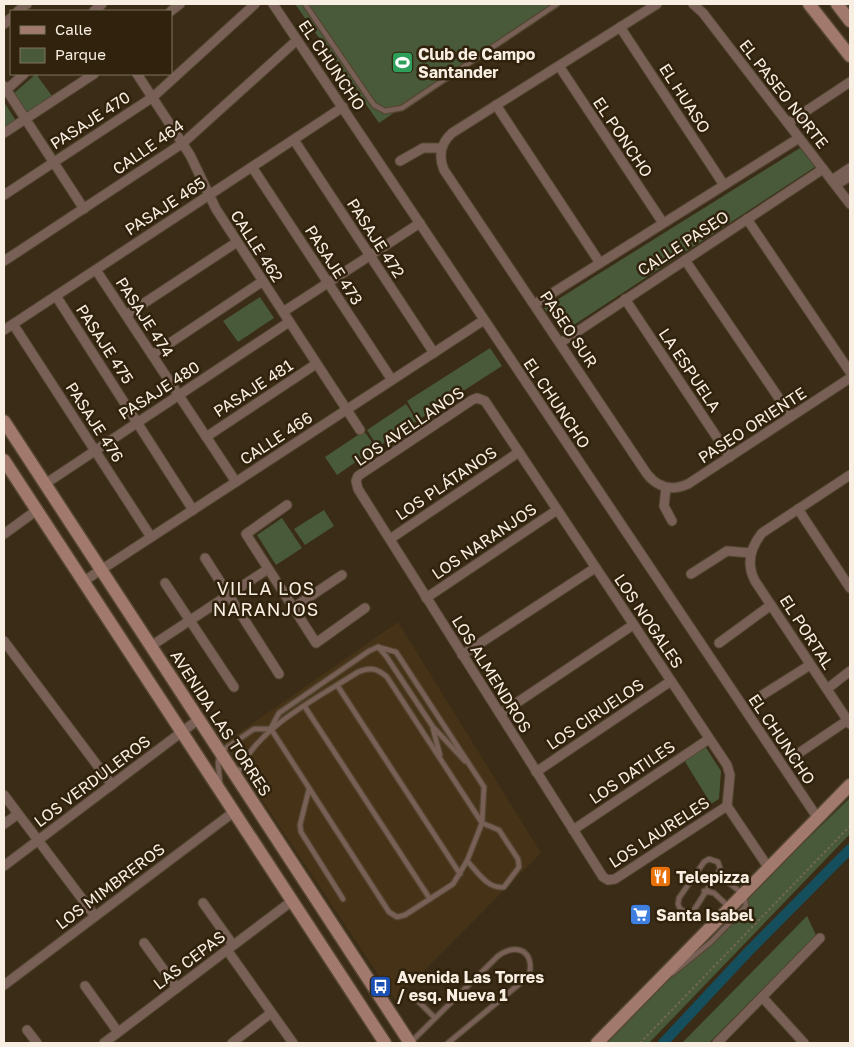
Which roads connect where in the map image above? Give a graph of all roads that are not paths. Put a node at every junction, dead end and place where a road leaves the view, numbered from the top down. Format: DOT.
graph roads {
  1 [pos="255,4"];
  2 [pos="273,4"];
  3 [pos="306,4"];
  4 [pos="557,4"];
  5 [pos="657,4"];
  6 [pos="693,4"];
  7 [pos="810,4"];
  8 [pos="837,4"];
  9 [pos="850,21"];
  10 [pos="620,27"];
  11 [pos="297,40"];
  12 [pos="850,56"];
  13 [pos="558,66"];
  14 [pos="23,75"];
  15 [pos="92,75"];
  16 [pos="138,75"];
  17 [pos="850,82"];
  18 [pos="4,89"];
  19 [pos="153,97"];
  20 [pos="496,105"];
  21 [pos="343,108"];
  22 [pos="26,119"];
  23 [pos="788,124"];
  24 [pos="4,134"];
  25 [pos="798,138"];
  26 [pos="294,140"];
  27 [pos="183,143"];
  28 [pos="441,148"];
  29 [pos="400,160"];
  30 [pos="54,162"];
  31 [pos="252,167"];
  32 [pos="850,168"];
  33 [pos="823,169"];
  34 [pos="850,176"];
  35 [pos="834,182"];
  36 [pos="724,185"];
  37 [pos="4,195"];
  38 [pos="209,195"];
  39 [pos="850,204"];
  40 [pos="84,209"];
  41 [pos="747,219"];
  42 [pos="420,223"];
  43 [pos="663,223"];
  44 [pos="237,242"];
  45 [pos="370,256"];
  46 [pos="686,260"];
  47 [pos="4,261"];
  48 [pos="600,263"];
  49 [pos="96,270"];
  50 [pos="262,282"];
  51 [pos="328,283"];
  52 [pos="56,296"];
  53 [pos="625,300"];
  54 [pos="534,304"];
  55 [pos="283,312"];
  56 [pos="126,315"];
  57 [pos="484,320"];
  58 [pos="289,322"];
  59 [pos="14,324"];
  60 [pos="4,330"];
  61 [pos="560,343"];
  62 [pos="434,353"];
  63 [pos="152,355"];
  64 [pos="316,364"];
  65 [pos="850,372"];
  66 [pos="850,378"];
  67 [pos="392,380"];
  68 [pos="179,395"];
  69 [pos="480,398"];
  70 [pos="346,410"];
  71 [pos="791,416"];
  72 [pos="4,421"];
  73 [pos="137,423"];
  74 [pos="360,430"];
  75 [pos="206,436"];
  76 [pos="95,450"];
  77 [pos="519,452"];
  78 [pos="730,457"];
  79 [pos="4,460"];
  80 [pos="850,475"];
  81 [pos="356,481"];
  82 [pos="236,482"];
  83 [pos="45,484"];
  84 [pos="666,488"];
  85 [pos="287,505"];
  86 [pos="798,509"];
  87 [pos="37,510"];
  88 [pos="193,510"];
  89 [pos="557,510"];
  90 [pos="672,521"];
  91 [pos="4,534"];
  92 [pos="151,537"];
  93 [pos="390,539"];
  94 [pos="751,552"];
  95 [pos="205,558"];
  96 [pos="596,568"];
  97 [pos="268,569"];
  98 [pos="101,570"];
  99 [pos="691,574"];
  100 [pos="342,575"];
  101 [pos="84,581"];
  102 [pos="165,583"];
  103 [pos="850,588"];
  104 [pos="229,595"];
  105 [pos="426,598"];
  106 [pos="771,605"];
  107 [pos="293,608"];
  108 [pos="365,608"];
  109 [pos="190,620"];
  110 [pos="633,625"];
  111 [pos="4,641"];
  112 [pos="719,643"];
  113 [pos="151,646"];
  114 [pos="378,647"];
  115 [pos="462,655"];
  116 [pos="810,665"];
  117 [pos="850,671"];
  118 [pos="279,674"];
  119 [pos="671,681"];
  120 [pos="234,686"];
  121 [pos="337,686"];
  122 [pos="827,689"];
  123 [pos="756,699"];
  124 [pos="305,707"];
  125 [pos="500,714"];
  126 [pos="199,718"];
  127 [pos="849,722"];
  128 [pos="432,727"];
  129 [pos="271,729"];
  130 [pos="182,732"];
  131 [pos="709,738"];
  132 [pos="220,752"];
  133 [pos="792,757"];
  134 [pos="441,760"];
  135 [pos="472,769"];
  136 [pos="536,772"];
  137 [pos="237,776"];
  138 [pos="112,784"];
  139 [pos="850,785"];
  140 [pos="309,789"];
  141 [pos="220,790"];
  142 [pos="4,795"];
  143 [pos="727,806"];
  144 [pos="234,811"];
  145 [pos="18,814"];
  146 [pos="817,817"];
  147 [pos="482,823"];
  148 [pos="4,824"];
  149 [pos="573,830"];
  150 [pos="38,841"];
  151 [pos="467,861"];
  152 [pos="4,866"];
  153 [pos="768,867"];
  154 [pos="720,871"];
  155 [pos="460,874"];
  156 [pos="608,880"];
  157 [pos="704,891"];
  158 [pos="742,893"];
  159 [pos="343,899"];
  160 [pos="430,899"];
  161 [pos="292,901"];
  162 [pos="203,903"];
  163 [pos="729,907"];
  164 [pos="95,916"];
  165 [pos="820,938"];
  166 [pos="144,943"];
  167 [pos="230,948"];
  168 [pos="4,985"];
  169 [pos="85,986"];
  170 [pos="177,988"];
  171 [pos="649,989"];
  172 [pos="411,994"];
  173 [pos="762,998"];
  174 [pos="385,1007"];
  175 [pos="271,1013"];
  176 [pos="368,1018"];
  177 [pos="435,1018"];
  178 [pos="26,1030"];
  179 [pos="118,1032"];
  180 [pos="37,1043"];
  181 [pos="104,1043"];
  182 [pos="232,1043"];
  183 [pos="293,1043"];
  184 [pos="385,1043"];
  185 [pos="410,1043"];
  186 [pos="448,1043"];
  187 [pos="597,1043"];
  188 [pos="717,1043"];
  189 [pos="804,1043"];
  1 -- 19 [label="street, PASAJE 470"];
  2 -- 11 [label="street, EL CHUNCHO"];
  3 -- 4 [label="lane"];
  5 -- 10 [label="street"];
  6 -- 23 [label="street, EL PASEO NORTE"];
  7 -- 12 [label="main road"];
  8 -- 9 [label="main road"];
  10 -- 13 [label="street"];
  10 -- 36 [label="street, EL HUASO"];
  11 -- 21 [label="street, EL CHUNCHO"];
  11 -- 27 [label="street, CALLE 464"];
  13 -- 20 [label="street"];
  13 -- 43 [label="street, EL PONCHO"];
  14 -- 18 [label="street"];
  15 -- 22 [label="street"];
  16 -- 19 [label="street, CALLE 462"];
  17 -- 23 [label="street"];
  18 -- 22 [label="street"];
  19 -- 27 [label="street, CALLE 462"];
  19 -- 30 [label="street, PASAJE 470"];
  20 -- 28 [label="street"];
  20 -- 48 [label="street"];
  21 -- 26 [label="street, PASAJE 465"];
  21 -- 42 [label="street, EL CHUNCHO"];
  22 -- 24 [label="street"];
  22 -- 30 [label="street"];
  23 -- 25 [label="street, EL PASEO NORTE"];
  25 -- 33 [label="street, EL PASEO NORTE"];
  25 -- 36 [label="street, CALLE PASEO"];
  26 -- 31 [label="street, PASAJE 465"];
  26 -- 45 [label="street, PASAJE 472"];
  27 -- 38 [label="street, CALLE 462"];
  27 -- 40 [label="street, CALLE 464"];
  28 -- 29 [label="street"];
  28 -- 54 [label="street, PASEO SUR"];
  30 -- 37 [label="street, PASAJE 470"];
  30 -- 40 [label="street"];
  31 -- 38 [label="street, PASAJE 465"];
  31 -- 51 [label="street, PASAJE 473"];
  32 -- 35 [label="street"];
  33 -- 35 [label="street, EL PASEO NORTE"];
  33 -- 41 [label="street, CALLE PASEO"];
  34 -- 35 [label="street"];
  35 -- 39 [label="street, EL PASEO NORTE"];
  36 -- 43 [label="street, CALLE PASEO"];
  38 -- 44 [label="street, CALLE 462"];
  38 -- 49 [label="street, PASAJE 465"];
  40 -- 47 [label="street, CALLE 464"];
  41 -- 46 [label="street, CALLE PASEO"];
  41 -- 65 [label="street"];
  42 -- 45 [label="street"];
  42 -- 57 [label="street, EL CHUNCHO"];
  43 -- 48 [label="street, CALLE PASEO"];
  44 -- 50 [label="street, CALLE 462"];
  44 -- 56 [label="street"];
  45 -- 51 [label="street"];
  45 -- 62 [label="street, PASAJE 472"];
  46 -- 53 [label="street, CALLE PASEO"];
  46 -- 71 [label="street"];
  48 -- 54 [label="street, CALLE PASEO"];
  49 -- 52 [label="street, PASAJE 465"];
  49 -- 56 [label="street, PASAJE 474"];
  50 -- 55 [label="street, CALLE 462"];
  50 -- 63 [label="street"];
  51 -- 55 [label="street"];
  51 -- 67 [label="street, PASAJE 473"];
  52 -- 59 [label="street, PASAJE 465"];
  52 -- 73 [label="street, PASAJE 475"];
  53 -- 61 [label="street, CALLE PASEO"];
  53 -- 78 [label="street, LA ESPUELA"];
  54 -- 61 [label="street, PASEO SUR"];
  55 -- 58 [label="street, CALLE 462"];
  56 -- 63 [label="street, PASAJE 474"];
  57 -- 62 [label="street, CALLE 466"];
  57 -- 146 [label="street, EL CHUNCHO"];
  58 -- 64 [label="street, CALLE 462"];
  58 -- 68 [label="street, PASAJE 480"];
  59 -- 60 [label="street, PASAJE 465"];
  59 -- 76 [label="street, PASAJE 476"];
  61 -- 84 [label="street, PASEO SUR"];
  62 -- 67 [label="street, CALLE 466"];
  63 -- 68 [label="street, PASAJE 474"];
  64 -- 70 [label="street, CALLE 462"];
  64 -- 75 [label="street, PASAJE 481"];
  66 -- 71 [label="street, PASEO ORIENTE"];
  67 -- 70 [label="street, CALLE 466"];
  68 -- 73 [label="street, PASAJE 480"];
  68 -- 75 [label="street, PASAJE 474"];
  69 -- 77 [label="street, LOS NOGALES"];
  69 -- 81 [label="street, LOS AVELLANOS"];
  70 -- 74 [label="street, CALLE 462"];
  70 -- 82 [label="street, CALLE 466"];
  71 -- 78 [label="street, PASEO ORIENTE"];
  72 -- 83 [label="main road, AVENIDA LAS TORRES"];
  73 -- 76 [label="street, PASAJE 480"];
  73 -- 88 [label="street, PASAJE 475"];
  75 -- 82 [label="street, PASAJE 474"];
  76 -- 83 [label="street, PASAJE 480"];
  76 -- 92 [label="street, PASAJE 476"];
  77 -- 89 [label="street, LOS NOGALES"];
  77 -- 93 [label="street, LOS PLÁTANOS"];
  78 -- 84 [label="street, PASEO ORIENTE"];
  79 -- 87 [label="main road"];
  80 -- 86 [label="street"];
  81 -- 93 [label="street, LOS ALMENDROS"];
  82 -- 88 [label="street, CALLE 466"];
  83 -- 98 [label="main road, AVENIDA LAS TORRES"];
  84 -- 90 [label="street"];
  85 -- 97 [label="street"];
  86 -- 94 [label="street"];
  86 -- 103 [label="street"];
  87 -- 91 [label="street"];
  87 -- 101 [label="main road"];
  88 -- 92 [label="street, CALLE 466"];
  89 -- 96 [label="street, LOS NOGALES"];
  89 -- 105 [label="street, LOS NARANJOS"];
  92 -- 98 [label="street, CALLE 466"];
  93 -- 105 [label="street, LOS ALMENDROS"];
  94 -- 99 [label="street"];
  94 -- 106 [label="street, EL PORTAL"];
  95 -- 104 [label="street"];
  96 -- 110 [label="street, LOS NOGALES"];
  96 -- 115 [label="street"];
  97 -- 104 [label="street"];
  97 -- 107 [label="street"];
  98 -- 101 [label="street, CALLE 466"];
  98 -- 113 [label="main road, AVENIDA LAS TORRES"];
  100 -- 107 [label="street"];
  101 -- 130 [label="main road"];
  102 -- 109 [label="street"];
  104 -- 109 [label="street"];
  104 -- 118 [label="street"];
  105 -- 115 [label="street, LOS ALMENDROS"];
  106 -- 112 [label="street"];
  106 -- 116 [label="street, EL PORTAL"];
  107 -- 108 [label="street"];
  109 -- 113 [label="street"];
  109 -- 120 [label="street"];
  110 -- 119 [label="street, LOS NOGALES"];
  110 -- 125 [label="street"];
  111 -- 138 [label="street"];
  113 -- 126 [label="main road, AVENIDA LAS TORRES"];
  114 -- 128 [label="lane"];
  114 -- 129 [label="lane"];
  114 -- 135 [label="lane"];
  115 -- 125 [label="street, LOS ALMENDROS"];
  116 -- 122 [label="street, EL PORTAL"];
  116 -- 123 [label="street"];
  117 -- 122 [label="street"];
  119 -- 131 [label="street, LOS NOGALES"];
  119 -- 136 [label="street, LOS CIRUELOS"];
  121 -- 124 [label="lane"];
  121 -- 134 [label="lane"];
  121 -- 155 [label="lane"];
  122 -- 127 [label="street, EL PORTAL"];
  124 -- 129 [label="lane"];
  124 -- 160 [label="lane"];
  125 -- 136 [label="street, LOS ALMENDROS"];
  126 -- 130 [label="street, LOS VERDULEROS"];
  126 -- 132 [label="main road, AVENIDA LAS TORRES"];
  127 -- 133 [label="street"];
  128 -- 134 [label="lane"];
  128 -- 135 [label="lane"];
  129 -- 132 [label="lane"];
  129 -- 137 [label="lane"];
  129 -- 140 [label="lane"];
  130 -- 138 [label="street, LOS VERDULEROS"];
  130 -- 141 [label="main road"];
  131 -- 143 [label="street, LOS NOGALES"];
  131 -- 149 [label="street, LOS DATILES"];
  132 -- 137 [label="main road, AVENIDA LAS TORRES"];
  132 -- 141 [label="lane"];
  134 -- 147 [label="lane"];
  135 -- 147 [label="lane"];
  136 -- 149 [label="street, LOS ALMENDROS"];
  137 -- 174 [label="main road, AVENIDA LAS TORRES"];
  138 -- 150 [label="street, LOS VERDULEROS"];
  139 -- 146 [label="main road"];
  140 -- 159 [label="lane"];
  140 -- 160 [label="lane"];
  141 -- 144 [label="main road"];
  142 -- 145 [label="street"];
  143 -- 153 [label="street"];
  143 -- 156 [label="street, LOS LAURELES"];
  144 -- 161 [label="main road"];
  144 -- 164 [label="street, LOS MIMBREROS"];
  145 -- 148 [label="street"];
  145 -- 150 [label="street"];
  146 -- 153 [label="main road"];
  147 -- 151 [label="lane"];
  147 -- 151 [label="lane"];
  149 -- 156 [label="street, LOS ALMENDROS"];
  150 -- 152 [label="street, LOS VERDULEROS"];
  150 -- 164 [label="street"];
  151 -- 155 [label="lane"];
  153 -- 158 [label="main road"];
  154 -- 157 [label="lane"];
  154 -- 157 [label="lane"];
  154 -- 158 [label="lane"];
  155 -- 160 [label="lane"];
  157 -- 163 [label="lane"];
  158 -- 163 [label="main road"];
  158 -- 171 [label="lane"];
  161 -- 167 [label="street, LAS CEPAS"];
  161 -- 176 [label="main road"];
  162 -- 167 [label="street"];
  163 -- 171 [label="main road"];
  164 -- 168 [label="street, LOS MIMBREROS"];
  165 -- 173 [label="street"];
  166 -- 170 [label="street"];
  167 -- 170 [label="street, LAS CEPAS"];
  167 -- 175 [label="street"];
  169 -- 179 [label="street"];
  170 -- 179 [label="street, LAS CEPAS"];
  171 -- 187 [label="main road"];
  172 -- 177 [label="lane"];
  173 -- 188 [label="street"];
  173 -- 189 [label="street"];
  174 -- 176 [label="main road"];
  174 -- 185 [label="main road, AVENIDA LAS TORRES"];
  175 -- 182 [label="street"];
  175 -- 183 [label="street"];
  176 -- 184 [label="main road"];
  177 -- 185 [label="lane"];
  177 -- 186 [label="lane"];
  178 -- 180 [label="street"];
  179 -- 181 [label="street, LAS CEPAS"];
}
